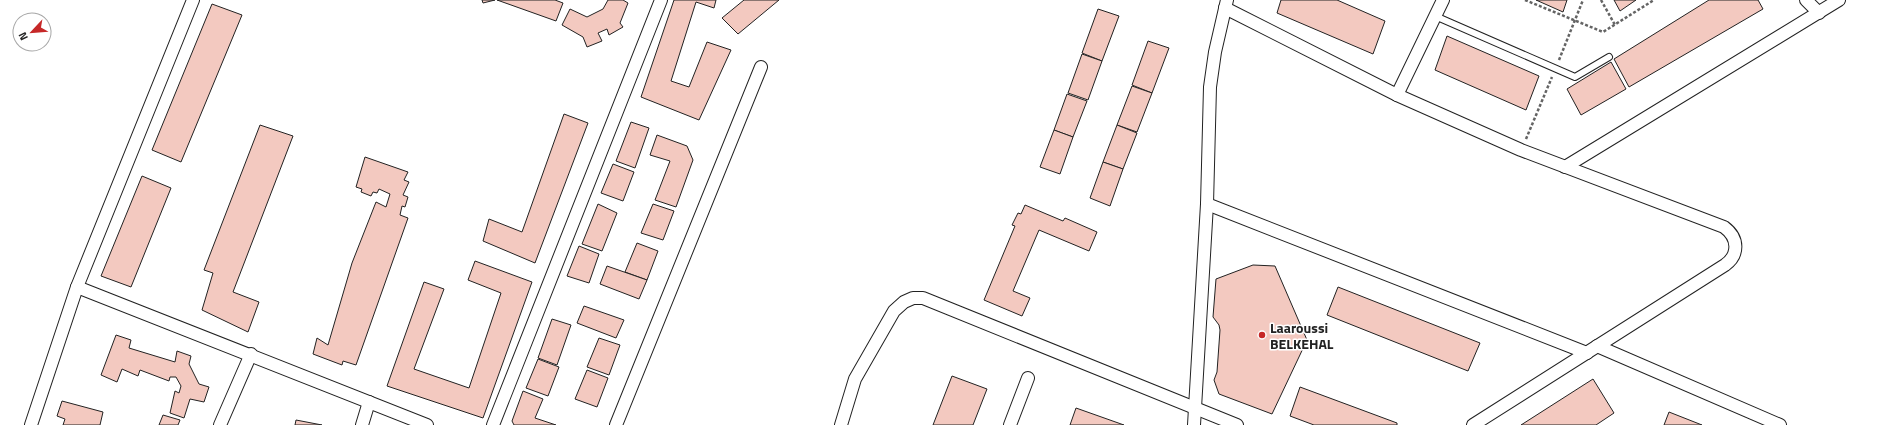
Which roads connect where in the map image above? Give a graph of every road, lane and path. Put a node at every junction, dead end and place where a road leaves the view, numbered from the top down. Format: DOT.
graph roads {
  1 [pos="192,0"];
  2 [pos="661,0"];
  3 [pos="1443,0"];
  4 [pos="1525,0"];
  5 [pos="1583,0"];
  6 [pos="1601,0"];
  7 [pos="1654,0"];
  8 [pos="1806,0"];
  9 [pos="1839,0"];
  10 [pos="1226,4"];
  11 [pos="1819,12"];
  12 [pos="1435,16"];
  13 [pos="1575,20"];
  14 [pos="1615,25"];
  15 [pos="1609,57"];
  16 [pos="761,67"];
  17 [pos="1556,69"];
  18 [pos="1397,95"];
  19 [pos="1521,150"];
  20 [pos="1565,167"];
  21 [pos="1207,204"];
  22 [pos="77,287"];
  23 [pos="1592,349"];
  24 [pos="251,354"];
  25 [pos="1028,378"];
  26 [pos="369,402"];
  27 [pos="1195,407"];
  28 [pos="31,425"];
  29 [pos="220,425"];
  30 [pos="362,425"];
  31 [pos="427,425"];
  32 [pos="493,425"];
  33 [pos="616,425"];
  34 [pos="841,425"];
  35 [pos="1010,425"];
  36 [pos="1194,425"];
  37 [pos="1238,425"];
  38 [pos="1473,425"];
  39 [pos="1780,425"];
  1 -- 22 [label="street"];
  2 -- 32 [label="street"];
  3 -- 12 [label="street"];
  4 -- 13 [label="path"];
  5 -- 13 [label="path"];
  6 -- 14 [label="path"];
  7 -- 14 [label="path"];
  8 -- 11 [label="street"];
  9 -- 11 [label="street"];
  10 -- 18 [label="street"];
  10 -- 21 [label="street"];
  11 -- 20 [label="street"];
  12 -- 17 [label="lane"];
  12 -- 18 [label="street"];
  13 -- 14 [label="path"];
  13 -- 17 [label="path"];
  15 -- 17 [label="lane"];
  16 -- 33 [label="street"];
  17 -- 19 [label="path"];
  18 -- 19 [label="street"];
  19 -- 20 [label="street"];
  20 -- 23 [label="street"];
  21 -- 23 [label="street"];
  21 -- 27 [label="street"];
  22 -- 24 [label="street"];
  22 -- 28 [label="street"];
  23 -- 38 [label="street"];
  23 -- 39 [label="street"];
  24 -- 26 [label="street"];
  24 -- 29 [label="street"];
  25 -- 35 [label="street"];
  26 -- 30 [label="street"];
  26 -- 31 [label="street"];
  27 -- 34 [label="street"];
  27 -- 36 [label="street"];
  27 -- 37 [label="street"];
}
